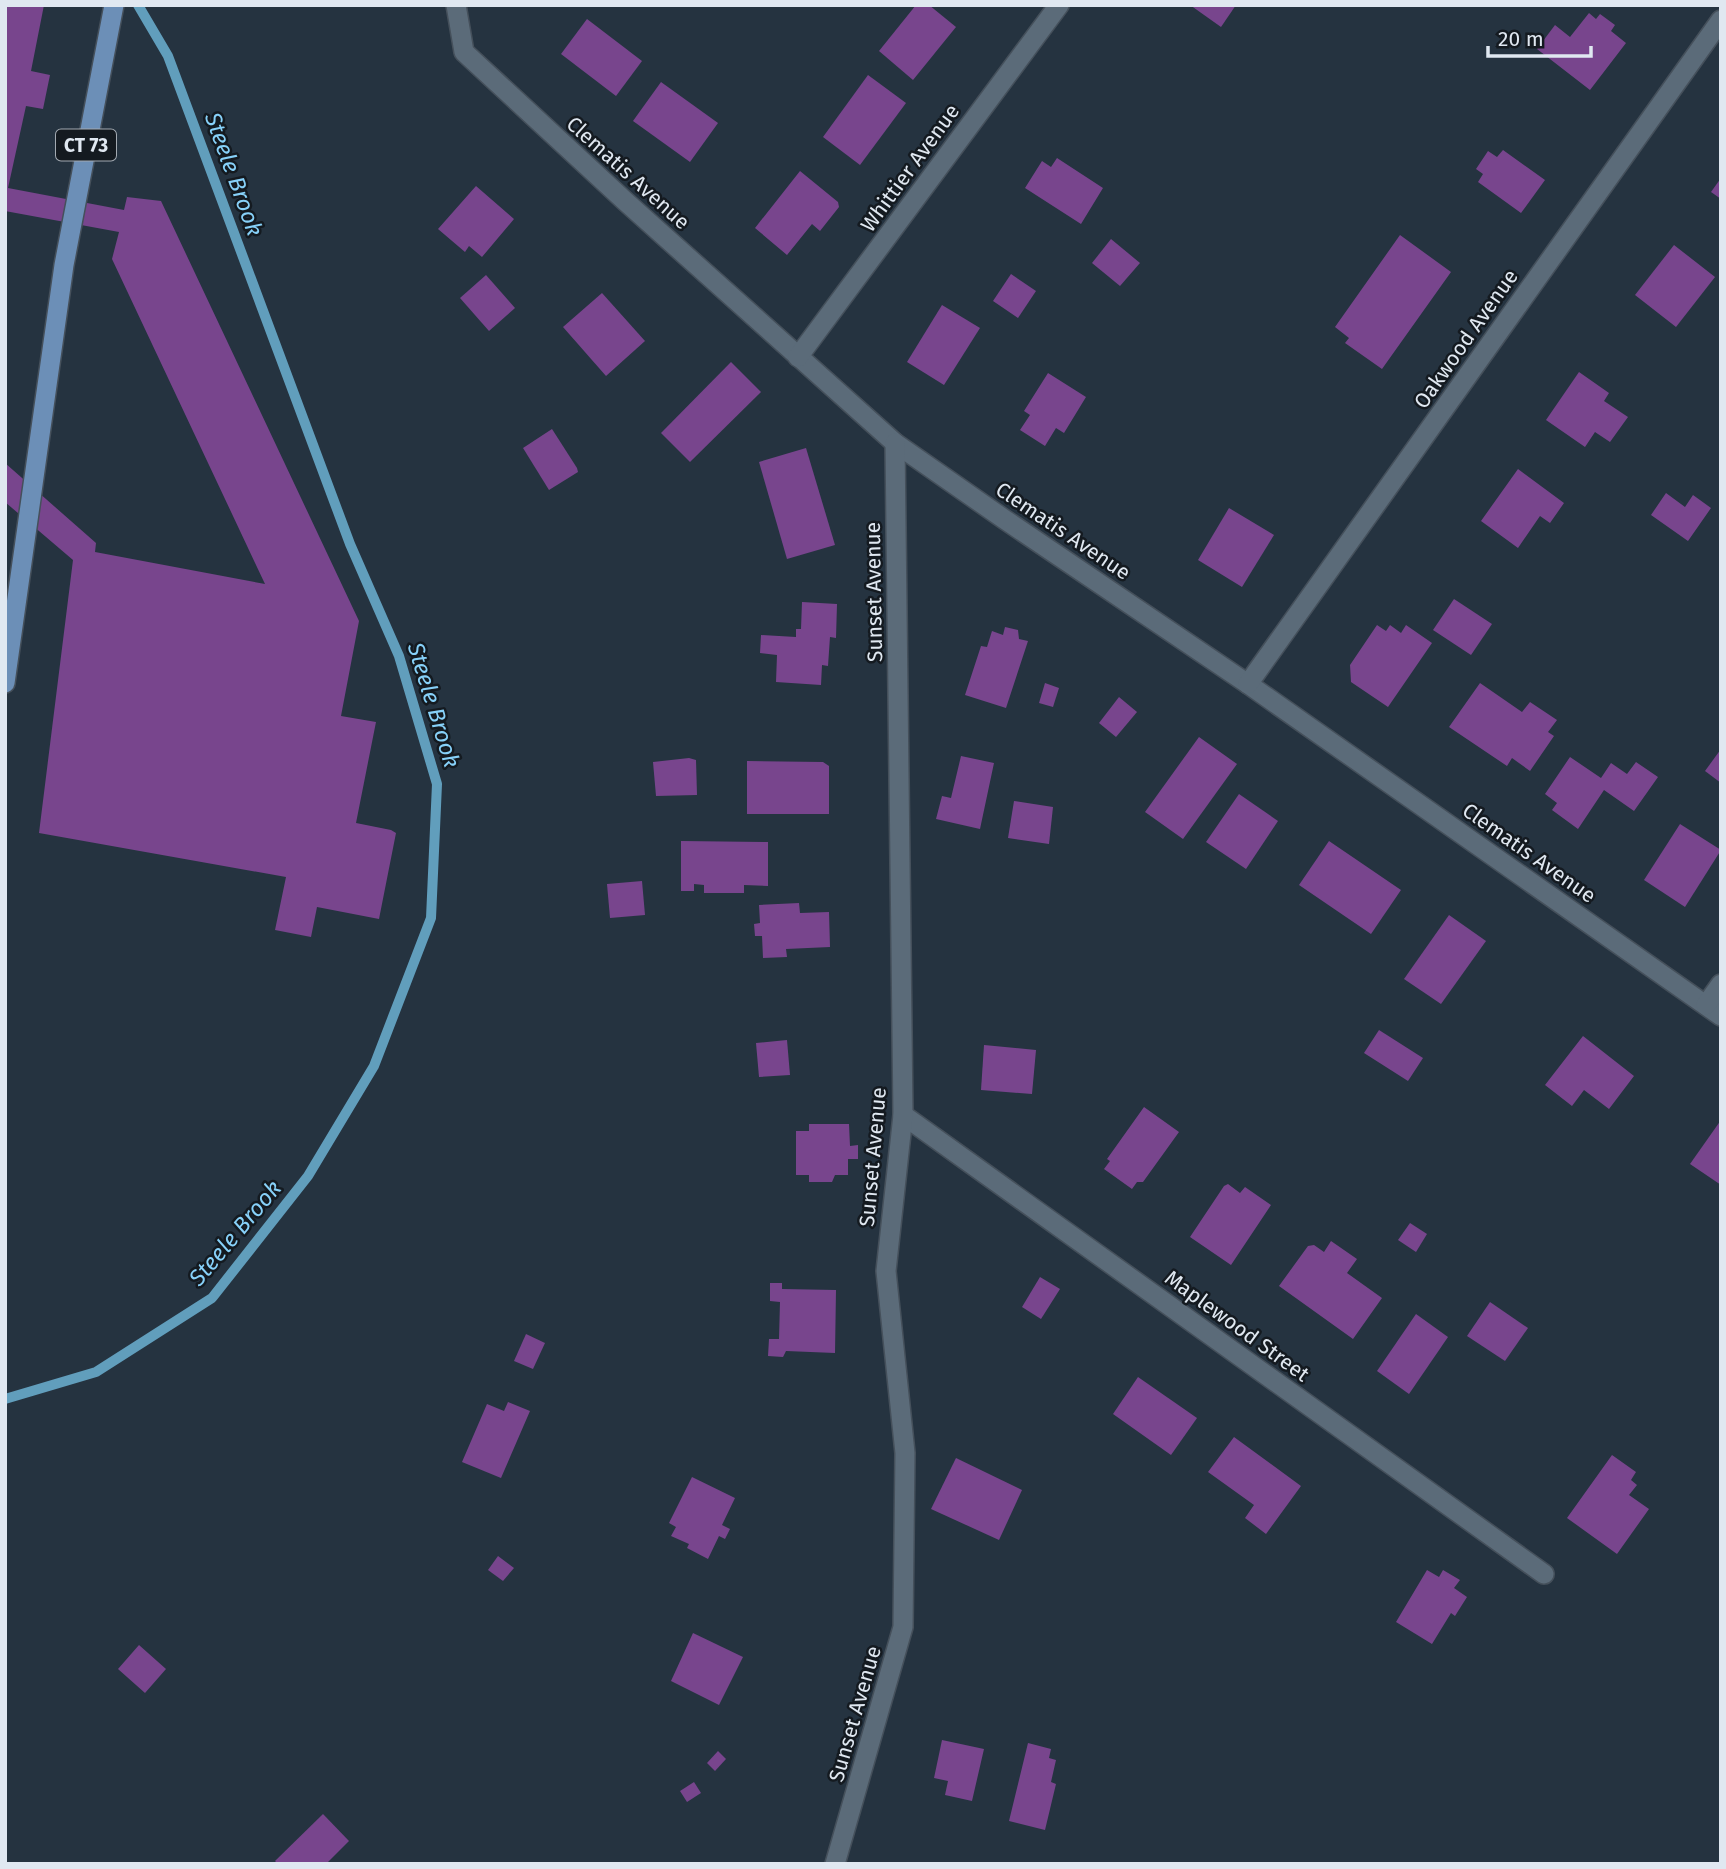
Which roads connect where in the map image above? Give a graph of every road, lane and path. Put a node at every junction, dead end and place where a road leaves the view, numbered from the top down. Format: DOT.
graph roads {
  1 [pos="114,5"];
  2 [pos="456,5"];
  3 [pos="1059,5"];
  4 [pos="1721,20"];
  5 [pos="798,357"];
  6 [pos="895,443"];
  7 [pos="5,683"];
  8 [pos="1248,684"];
  9 [pos="1721,984"];
  10 [pos="1713,1011"];
  11 [pos="903,1115"];
  12 [pos="1544,1574"];
  13 [pos="835,1864"];
  1 -- 7 [label="main road, CT 73"];
  2 -- 5 [label="street, Clematis Avenue"];
  3 -- 5 [label="street, Whittier Avenue"];
  4 -- 8 [label="street, Oakwood Avenue"];
  5 -- 6 [label="street, Clematis Avenue"];
  6 -- 8 [label="street, Clematis Avenue"];
  6 -- 11 [label="street, Sunset Avenue"];
  8 -- 10 [label="street, Clematis Avenue"];
  9 -- 10 [label="street"];
  11 -- 12 [label="street, Maplewood Street"];
  11 -- 13 [label="street, Sunset Avenue"];
}
